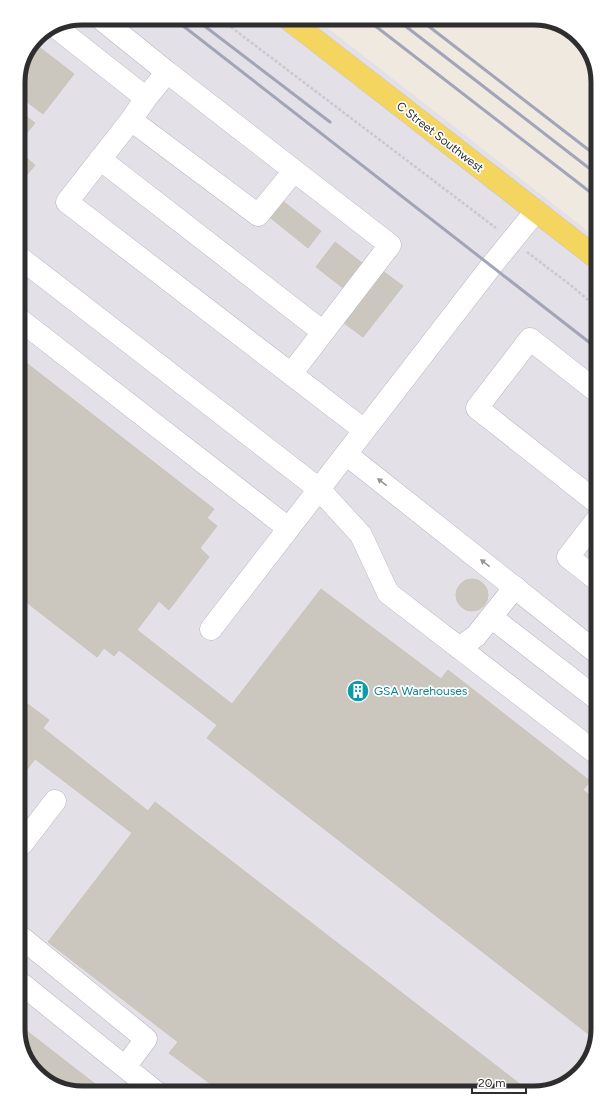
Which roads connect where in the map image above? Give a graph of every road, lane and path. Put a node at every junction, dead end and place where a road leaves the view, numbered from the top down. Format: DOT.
graph roads {
  1 [pos="109,25"];
  2 [pos="228,25"];
  3 [pos="296,25"];
  4 [pos="59,30"];
  5 [pos="167,72"];
  6 [pos="146,98"];
  7 [pos="131,120"];
  8 [pos="100,159"];
  9 [pos="294,171"];
  10 [pos="466,205"];
  11 [pos="536,211"];
  12 [pos="591,254"];
  13 [pos="25,262"];
  14 [pos="564,280"];
  15 [pos="591,302"];
  16 [pos="25,324"];
  17 [pos="323,332"];
  18 [pos="291,374"];
  19 [pos="591,387"];
  20 [pos="364,430"];
  21 [pos="346,454"];
  22 [pos="318,489"];
  23 [pos="591,497"];
  24 [pos="591,527"];
  25 [pos="288,528"];
  26 [pos="591,573"];
  27 [pos="515,587"];
  28 [pos="491,617"];
  29 [pos="211,629"];
  30 [pos="459,648"];
  31 [pos="591,648"];
  32 [pos="591,694"];
  33 [pos="591,749"];
  34 [pos="55,801"];
  35 [pos="25,840"];
  36 [pos="25,940"];
  37 [pos="25,987"];
  38 [pos="125,1068"];
  39 [pos="148,1086"];
  1 -- 5 [label="lane"];
  2 -- 10 [label="path"];
  3 -- 11 [label="main road, C Street Southwest"];
  4 -- 6 [label="lane"];
  5 -- 6 [label="lane"];
  5 -- 9 [label="lane"];
  6 -- 7 [label="lane"];
  7 -- 8 [label="lane"];
  7 -- 9 [label="lane"];
  8 -- 17 [label="lane"];
  8 -- 18 [label="lane"];
  9 -- 17 [label="lane"];
  11 -- 12 [label="main road, C Street Southwest"];
  11 -- 20 [label="lane"];
  13 -- 22 [label="lane"];
  14 -- 15 [label="path"];
  16 -- 25 [label="lane"];
  17 -- 18 [label="lane"];
  18 -- 20 [label="lane"];
  19 -- 23 [label="lane"];
  20 -- 21 [label="lane"];
  21 -- 22 [label="lane"];
  27 -- 21 [label="lane, one-way"];
  22 -- 25 [label="lane"];
  22 -- 30 [label="lane"];
  24 -- 26 [label="lane"];
  25 -- 29 [label="lane"];
  27 -- 28 [label="lane"];
  27 -- 31 [label="lane"];
  28 -- 30 [label="lane"];
  28 -- 32 [label="lane"];
  30 -- 33 [label="lane"];
  34 -- 35 [label="lane"];
  36 -- 38 [label="lane"];
  37 -- 38 [label="lane"];
  38 -- 39 [label="lane"];
}
